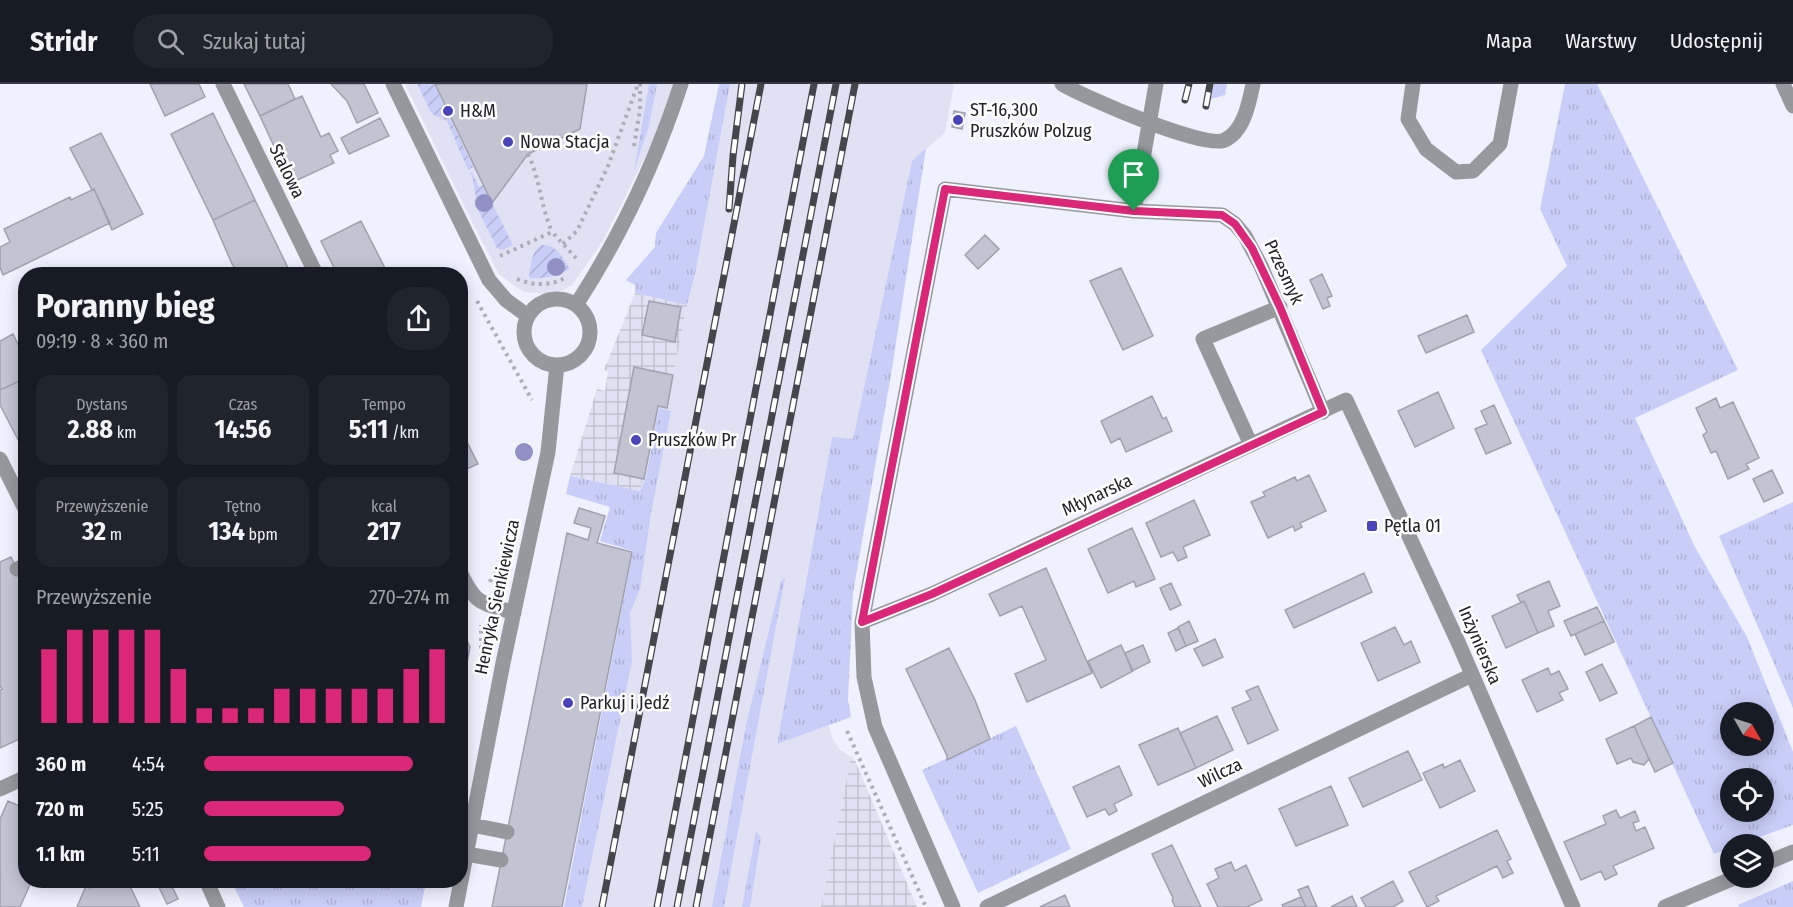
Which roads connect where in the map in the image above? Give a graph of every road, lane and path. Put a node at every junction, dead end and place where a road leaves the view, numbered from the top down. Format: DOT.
graph roads {
  1 [pos="223,84"];
  2 [pos="393,84"];
  3 [pos="639,84"];
  4 [pos="681,84"];
  5 [pos="1062,84"];
  6 [pos="1156,84"];
  7 [pos="1253,84"];
  8 [pos="1413,84"];
  9 [pos="1511,84"];
  10 [pos="1783,84"];
  11 [pos="1793,106"];
  12 [pos="1148,122"];
  13 [pos="633,153"];
  14 [pos="528,154"];
  15 [pos="1134,211"];
  16 [pos="552,232"];
  17 [pos="563,244"];
  18 [pos="498,257"];
  19 [pos="577,260"];
  20 [pos="313,267"];
  21 [pos="511,274"];
  22 [pos="571,274"];
  23 [pos="476,300"];
  24 [pos="576,304"];
  25 [pos="1280,307"];
  26 [pos="528,316"];
  27 [pos="557,365"];
  28 [pos="1346,400"];
  29 [pos="534,406"];
  30 [pos="1323,412"];
  31 [pos="1251,445"];
  32 [pos="0,459"];
  33 [pos="18,495"];
  34 [pos="503,566"];
  35 [pos="490,582"];
  36 [pos="468,587"];
  37 [pos="514,613"];
  38 [pos="862,622"];
  39 [pos="481,623"];
  40 [pos="481,659"];
  41 [pos="1472,675"];
  42 [pos="847,731"];
  43 [pos="18,781"];
  44 [pos="0,789"];
  45 [pos="472,825"];
  46 [pos="507,832"];
  47 [pos="468,844"];
  48 [pos="1793,852"];
  49 [pos="468,854"];
  50 [pos="501,860"];
  51 [pos="1774,860"];
  52 [pos="1720,884"];
  53 [pos="210,888"];
  54 [pos="460,888"];
  55 [pos="218,907"];
  56 [pos="456,907"];
  57 [pos="926,907"];
  58 [pos="954,907"];
  59 [pos="987,907"];
  60 [pos="1573,907"];
  61 [pos="1665,907"];
  1 -- 20 [label="street, Stalowa"];
  2 -- 26 [label="street"];
  3 -- 13 [label="path"];
  3 -- 17 [label="path"];
  4 -- 24 [label="street"];
  5 -- 12 [label="street"];
  6 -- 12 [label="street"];
  7 -- 12 [label="street"];
  8 -- 9 [label="street"];
  10 -- 11 [label="street"];
  12 -- 15 [label="street"];
  14 -- 16 [label="path"];
  15 -- 25 [label="street, Przesmyk"];
  15 -- 38 [label="street, Przesmyk"];
  16 -- 17 [label="path"];
  16 -- 18 [label="path"];
  17 -- 19 [label="path"];
  21 -- 22 [label="path"];
  23 -- 29 [label="path"];
  24 -- 26 [label="street"];
  24 -- 27 [label="street"];
  25 -- 30 [label="street, Przesmyk"];
  25 -- 31 [label="street"];
  26 -- 27 [label="street"];
  27 -- 37 [label="street, Henryka Sienkiewicza"];
  28 -- 30 [label="street, Młynarska"];
  28 -- 41 [label="street, Inżynierska"];
  30 -- 31 [label="street, Młynarska"];
  31 -- 38 [label="street, Młynarska"];
  32 -- 33 [label="street"];
  34 -- 35 [label="path"];
  36 -- 37 [label="street"];
  37 -- 45 [label="street, Henryka Sienkiewicza"];
  38 -- 58 [label="street"];
  39 -- 40 [label="path"];
  41 -- 59 [label="street, Wilcza"];
  41 -- 60 [label="street, Inżynierska"];
  42 -- 57 [label="path"];
  43 -- 44 [label="street"];
  45 -- 46 [label="street"];
  45 -- 47 [label="street, Henryka Sienkiewicza"];
  48 -- 51 [label="street"];
  49 -- 50 [label="street"];
  52 -- 61 [label="street"];
  53 -- 55 [label="street"];
  54 -- 56 [label="street, Henryka Sienkiewicza"];
}
